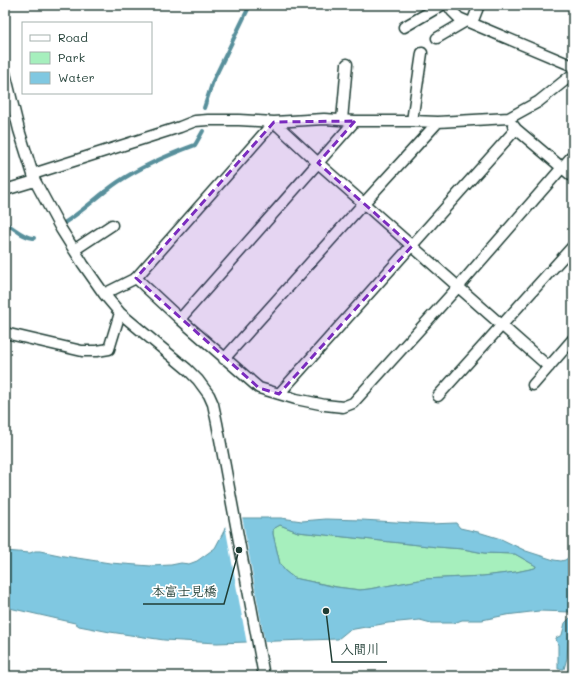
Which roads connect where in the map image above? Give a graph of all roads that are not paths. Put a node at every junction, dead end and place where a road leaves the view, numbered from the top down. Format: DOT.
graph roads {
  1 [pos="442,5"];
  2 [pos="448,5"];
  3 [pos="479,5"];
  4 [pos="469,22"];
  5 [pos="404,27"];
  6 [pos="437,38"];
  7 [pos="422,53"];
  8 [pos="347,64"];
  9 [pos="573,66"];
  10 [pos="5,74"];
  11 [pos="573,74"];
  12 [pos="509,118"];
  13 [pos="342,120"];
  14 [pos="355,121"];
  15 [pos="412,121"];
  16 [pos="274,122"];
  17 [pos="438,122"];
  18 [pos="516,129"];
  19 [pos="573,155"];
  20 [pos="318,163"];
  21 [pos="562,167"];
  22 [pos="573,177"];
  23 [pos="34,178"];
  24 [pos="5,190"];
  25 [pos="363,204"];
  26 [pos="112,225"];
  27 [pos="412,246"];
  28 [pos="573,246"];
  29 [pos="74,250"];
  30 [pos="136,278"];
  31 [pos="458,287"];
  32 [pos="104,294"];
  33 [pos="120,313"];
  34 [pos="180,319"];
  35 [pos="502,326"];
  36 [pos="5,333"];
  37 [pos="573,339"];
  38 [pos="224,359"];
  39 [pos="549,367"];
  40 [pos="533,385"];
  41 [pos="278,394"];
  42 [pos="438,396"];
  43 [pos="264,676"];
  1 -- 5 [label="street"];
  2 -- 4 [label="street"];
  3 -- 4 [label="street"];
  4 -- 6 [label="street"];
  4 -- 9 [label="street"];
  7 -- 15 [label="street"];
  8 -- 13 [label="street"];
  10 -- 23 [label="street"];
  11 -- 12 [label="street"];
  12 -- 17 [label="street"];
  12 -- 18 [label="street"];
  13 -- 14 [label="street"];
  13 -- 16 [label="street"];
  14 -- 15 [label="street"];
  14 -- 20 [label="street"];
  15 -- 17 [label="street"];
  16 -- 20 [label="street"];
  16 -- 23 [label="street"];
  16 -- 30 [label="street"];
  17 -- 25 [label="street"];
  18 -- 21 [label="street"];
  18 -- 27 [label="street"];
  19 -- 21 [label="street"];
  20 -- 25 [label="street"];
  20 -- 34 [label="street"];
  21 -- 22 [label="street"];
  21 -- 31 [label="street"];
  23 -- 24 [label="street"];
  23 -- 29 [label="street"];
  25 -- 27 [label="street"];
  25 -- 38 [label="street"];
  26 -- 29 [label="street"];
  27 -- 31 [label="street"];
  27 -- 41 [label="street"];
  28 -- 35 [label="street"];
  29 -- 32 [label="street"];
  30 -- 32 [label="street"];
  30 -- 34 [label="street"];
  31 -- 35 [label="street"];
  31 -- 41 [label="street"];
  32 -- 33 [label="street"];
  33 -- 36 [label="street"];
  33 -- 43 [label="street"];
  34 -- 38 [label="street"];
  35 -- 39 [label="street"];
  35 -- 42 [label="street"];
  37 -- 39 [label="street"];
  38 -- 41 [label="street"];
  39 -- 40 [label="street"];
}
